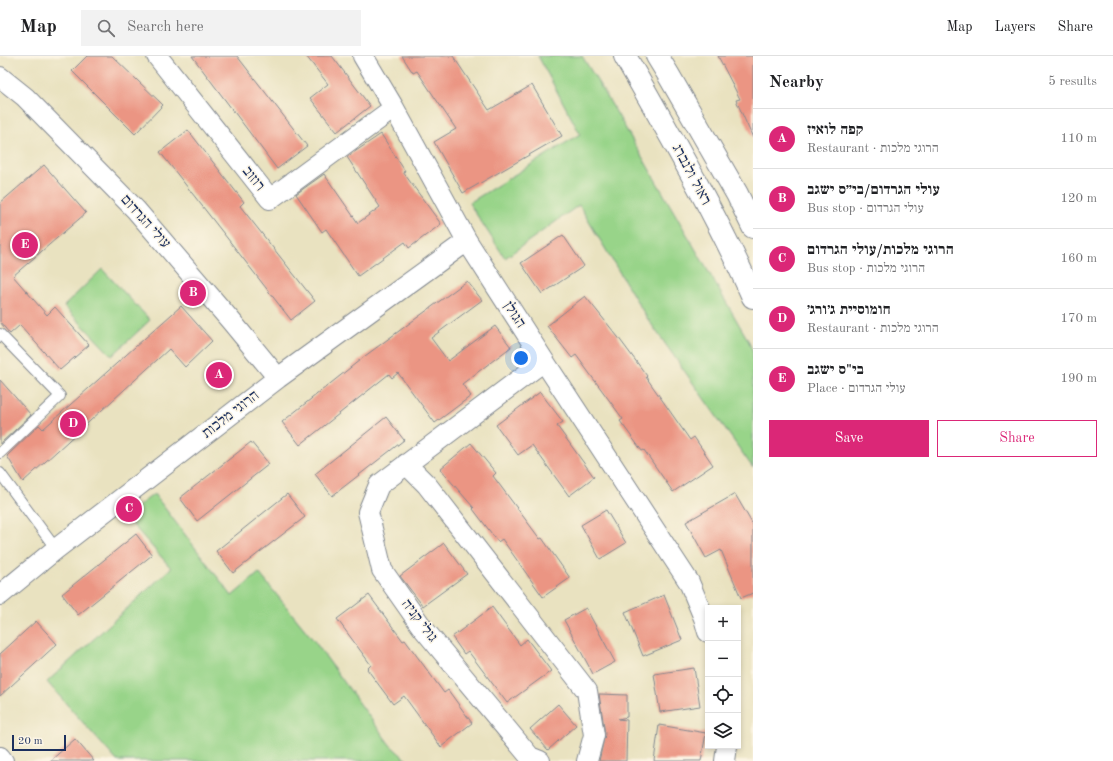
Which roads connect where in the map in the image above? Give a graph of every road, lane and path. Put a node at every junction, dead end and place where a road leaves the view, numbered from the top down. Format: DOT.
graph roads {
  1 [pos="157,56"];
  2 [pos="363,56"];
  3 [pos="625,56"];
  4 [pos="657,56"];
  5 [pos="0,77"];
  6 [pos="394,108"];
  7 [pos="753,227"];
  8 [pos="467,241"];
  9 [pos="753,297"];
  10 [pos="0,334"];
  11 [pos="544,361"];
  12 [pos="278,378"];
  13 [pos="0,454"];
  14 [pos="406,464"];
  15 [pos="0,473"];
  16 [pos="56,549"];
  17 [pos="0,595"];
  18 [pos="705,622"];
  19 [pos="727,749"];
  20 [pos="0,757"];
  21 [pos="3,761"];
  22 [pos="540,761"];
  23 [pos="587,761"];
  24 [pos="725,761"];
  1 -- 6 [label="street, רוזוב"];
  2 -- 6 [label="street, הגולן"];
  3 -- 9 [label="street, ראול ולנברג"];
  4 -- 7 [label="street, ראול ולנברג"];
  5 -- 12 [label="street, עולי הגרדום"];
  6 -- 8 [label="street, הגולן"];
  8 -- 11 [label="street, הגולן"];
  8 -- 12 [label="street, הרוגי מלכות"];
  10 -- 13 [label="lane"];
  11 -- 14 [label="street, גולי קניה"];
  11 -- 18 [label="street, הגולן"];
  12 -- 16 [label="street, הרוגי מלכות"];
  14 -- 22 [label="street, גולי קניה"];
  14 -- 23 [label="street"];
  15 -- 16 [label="lane"];
  16 -- 17 [label="street, הרוגי מלכות"];
  19 -- 24 [label="street"];
  20 -- 21 [label="street"];
}
